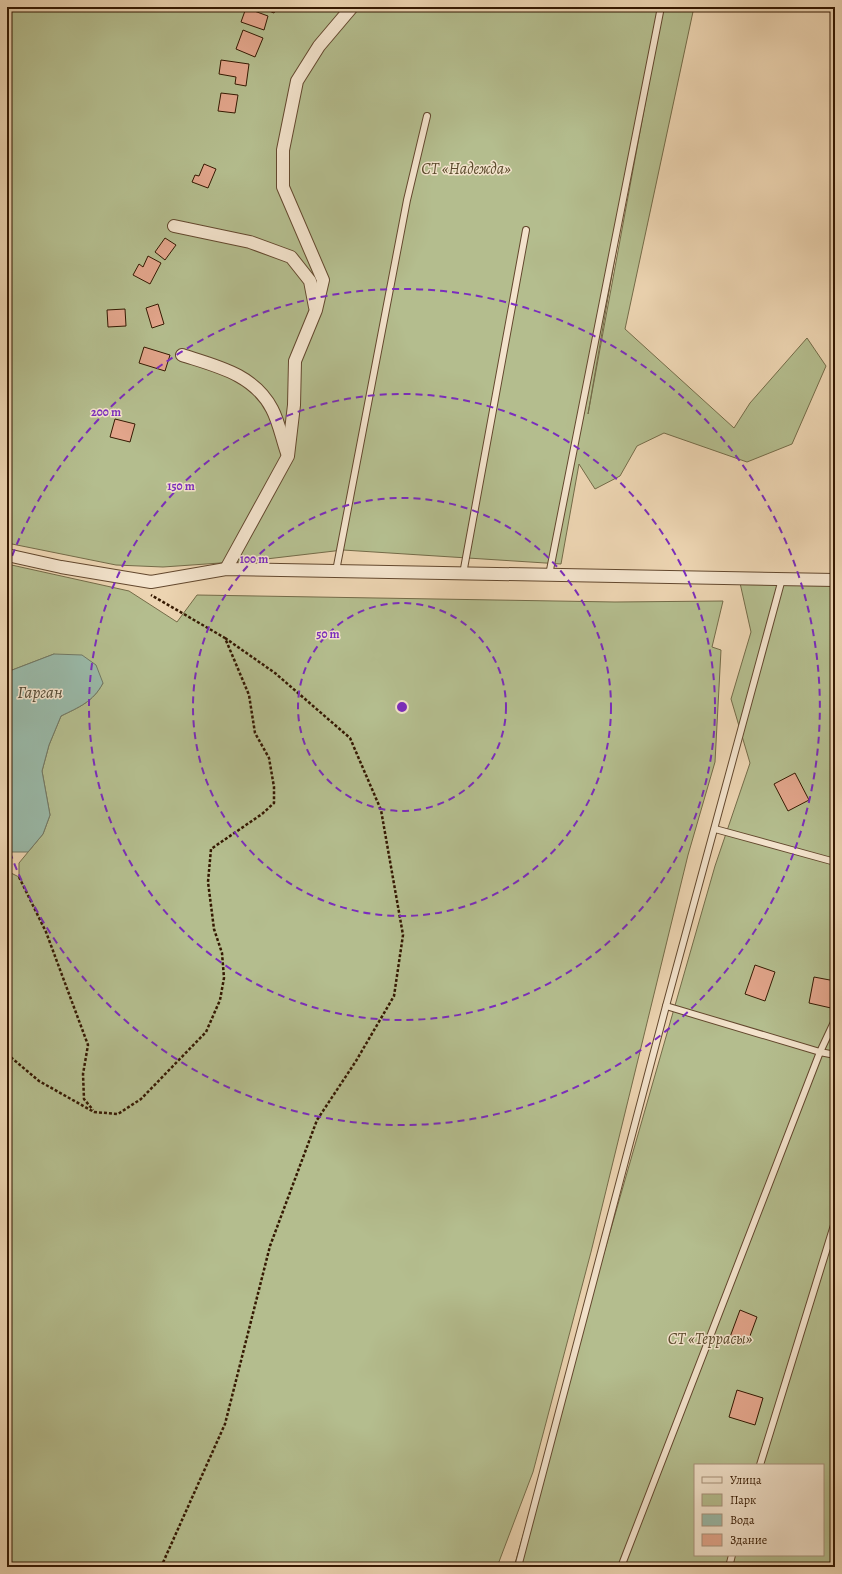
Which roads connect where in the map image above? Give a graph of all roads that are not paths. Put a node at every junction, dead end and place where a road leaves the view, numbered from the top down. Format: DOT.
graph roads {
  1 [pos="352,7"];
  2 [pos="661,7"];
  3 [pos="427,116"];
  4 [pos="174,226"];
  5 [pos="526,230"];
  6 [pos="316,310"];
  7 [pos="182,354"];
  8 [pos="288,456"];
  9 [pos="7,555"];
  10 [pos="226,569"];
  11 [pos="336,571"];
  12 [pos="462,574"];
  13 [pos="549,575"];
  14 [pos="782,579"];
  15 [pos="835,580"];
  16 [pos="715,829"];
  17 [pos="835,862"];
  18 [pos="666,1006"];
  19 [pos="835,1020"];
  20 [pos="820,1052"];
  21 [pos="835,1055"];
  22 [pos="835,1222"];
  23 [pos="760,1464"];
  24 [pos="732,1556"];
  25 [pos="518,1567"];
  26 [pos="621,1567"];
  27 [pos="729,1567"];
  1 -- 6 [label="street"];
  2 -- 13 [label="lane"];
  3 -- 11 [label="lane"];
  4 -- 6 [label="street"];
  5 -- 12 [label="lane"];
  6 -- 8 [label="street"];
  7 -- 8 [label="street"];
  8 -- 10 [label="street"];
  9 -- 10 [label="street"];
  10 -- 11 [label="street"];
  11 -- 12 [label="street"];
  12 -- 13 [label="street"];
  13 -- 14 [label="street"];
  14 -- 15 [label="street"];
  14 -- 16 [label="lane"];
  16 -- 17 [label="lane"];
  16 -- 18 [label="lane"];
  18 -- 20 [label="lane"];
  18 -- 25 [label="lane"];
  19 -- 20 [label="lane"];
  20 -- 21 [label="lane"];
  20 -- 26 [label="lane"];
  22 -- 23 [label="lane"];
  24 -- 27 [label="lane"];
}
